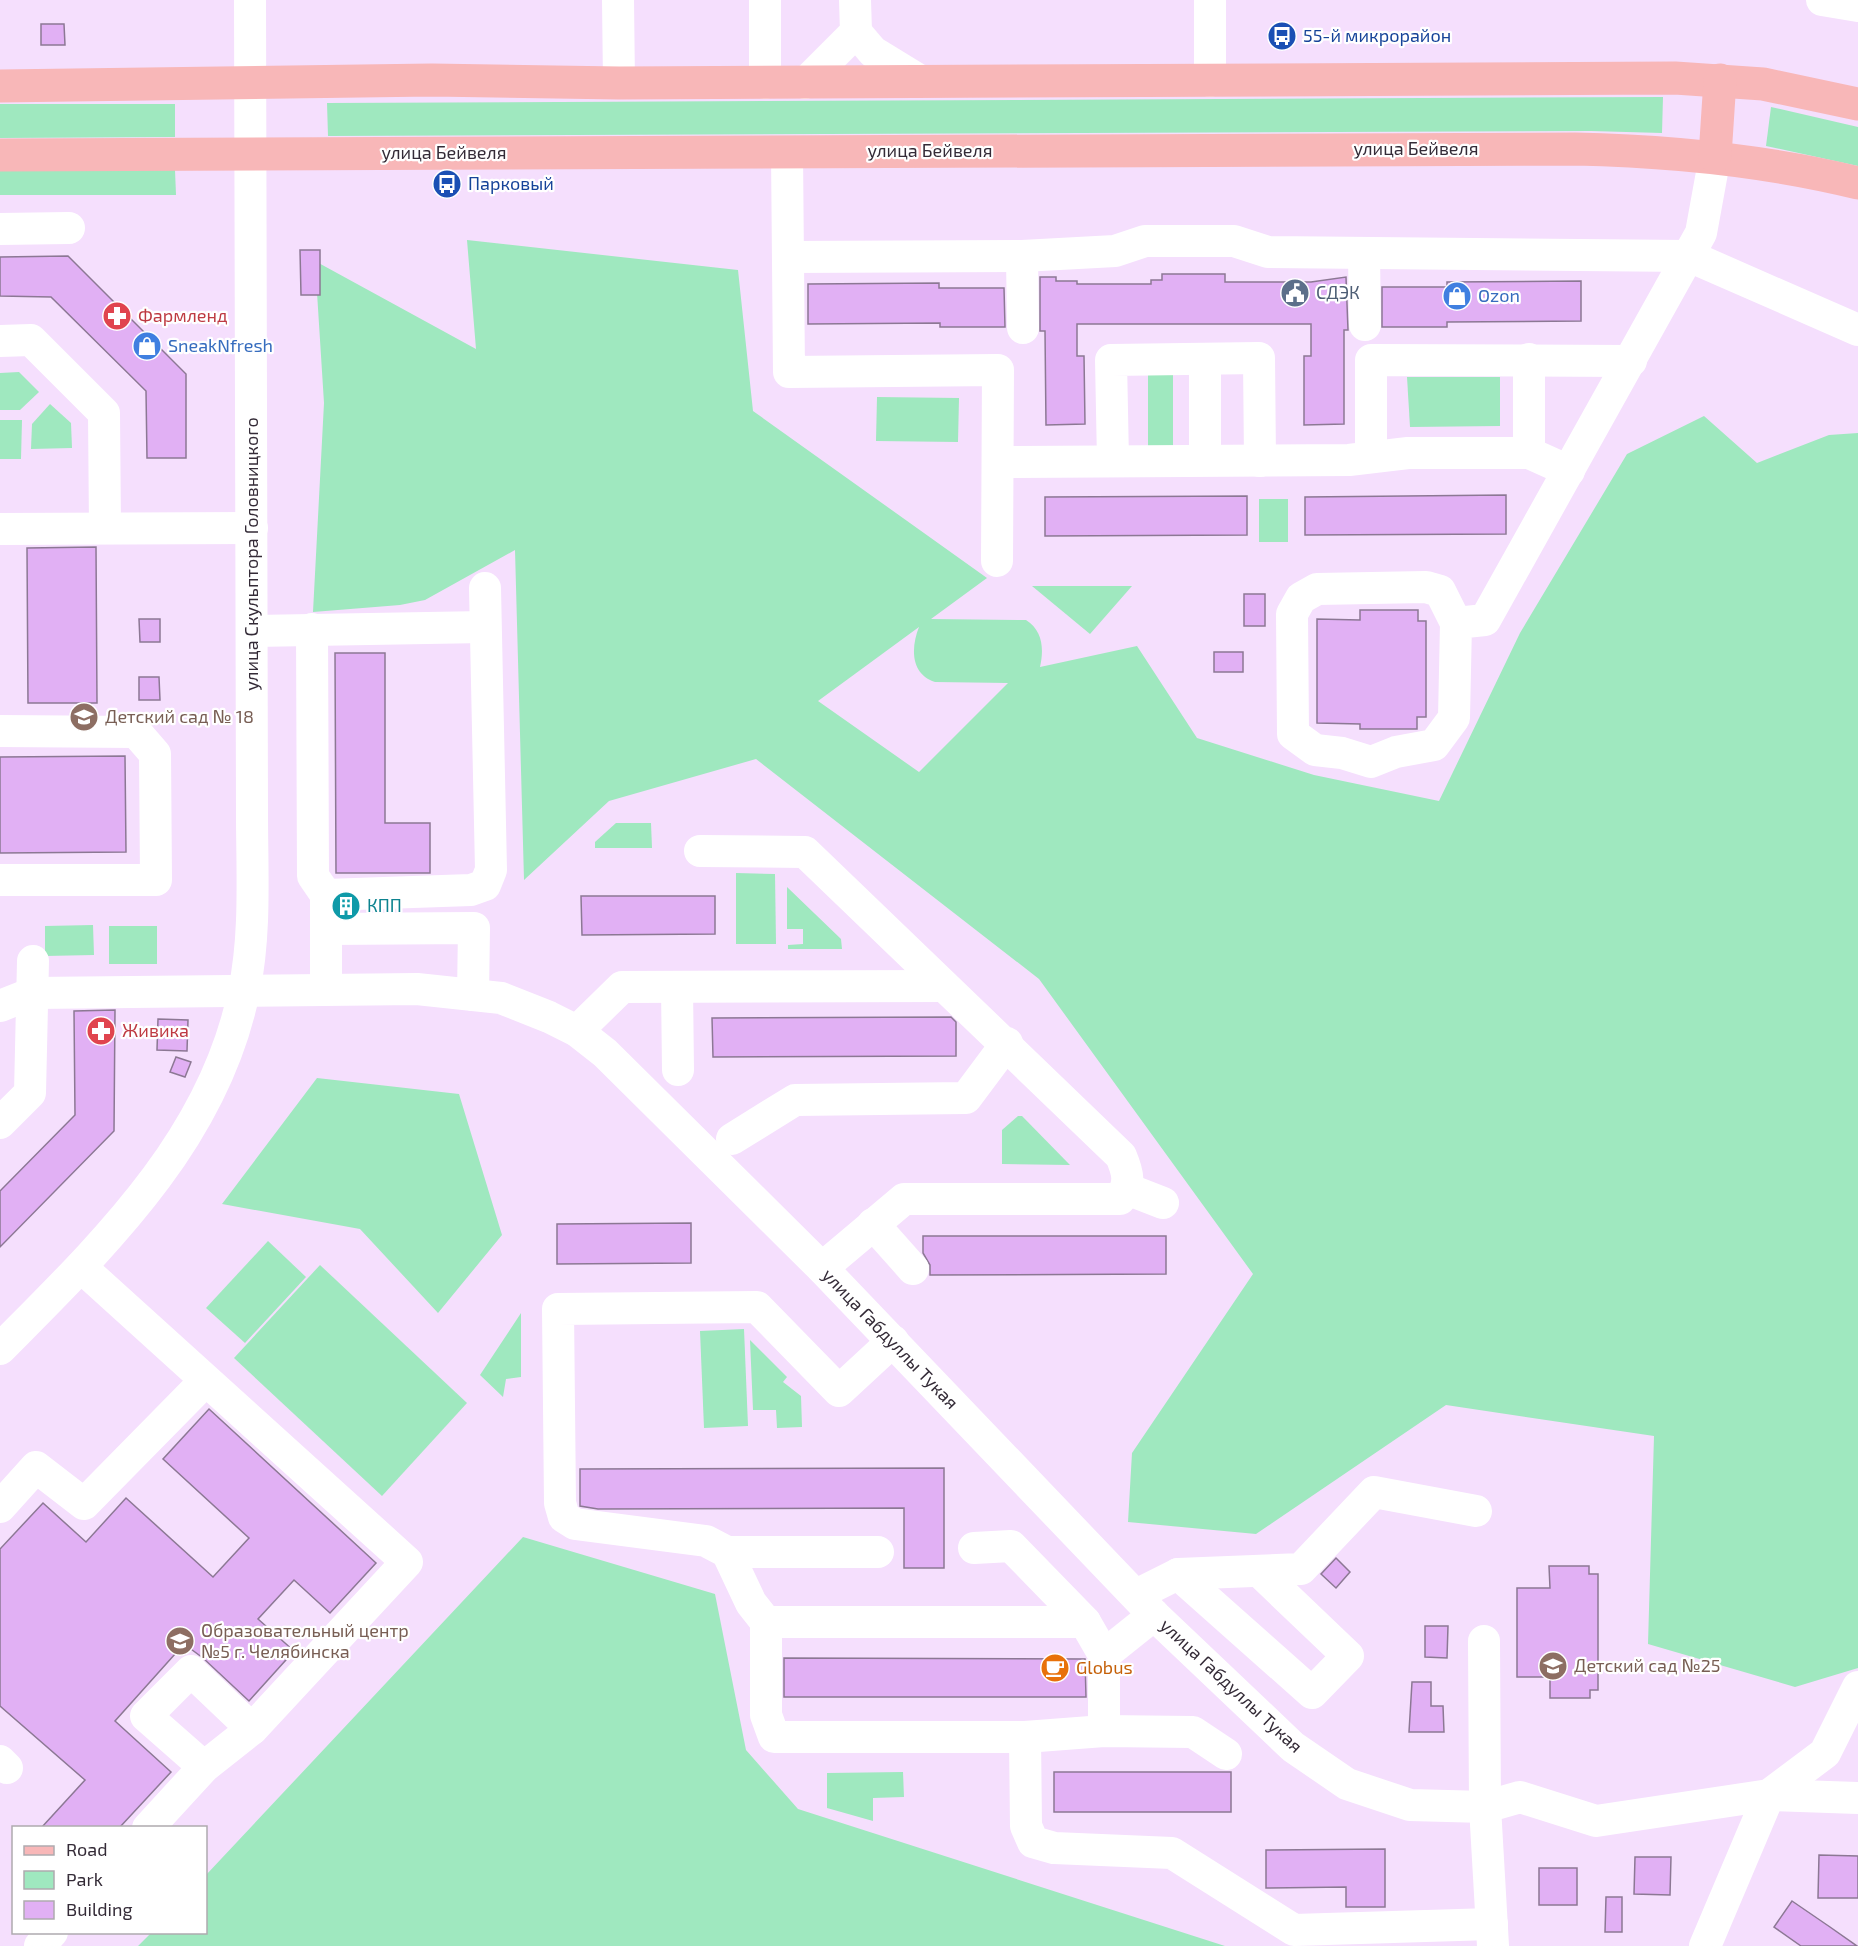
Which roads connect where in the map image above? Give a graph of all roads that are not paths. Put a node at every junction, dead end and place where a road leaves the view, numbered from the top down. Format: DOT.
graph roads {
  1 [pos="250,0"];
  2 [pos="618,0"];
  3 [pos="765,0"];
  4 [pos="855,0"];
  5 [pos="1210,0"];
  6 [pos="1822,0"];
  7 [pos="1858,6"];
  8 [pos="856,32"];
  9 [pos="1720,80"];
  10 [pos="1209,81"];
  11 [pos="922,82"];
  12 [pos="619,83"];
  13 [pos="765,83"];
  14 [pos="805,83"];
  15 [pos="252,84"];
  16 [pos="0,86"];
  17 [pos="1858,104"];
  18 [pos="787,152"];
  19 [pos="252,154"];
  20 [pos="0,155"];
  21 [pos="1715,156"];
  22 [pos="1858,183"];
  23 [pos="69,228"];
  24 [pos="0,229"];
  25 [pos="1364,255"];
  26 [pos="1022,256"];
  27 [pos="1689,256"];
  28 [pos="788,257"];
  29 [pos="1365,325"];
  30 [pos="1023,328"];
  31 [pos="1858,330"];
  32 [pos="0,340"];
  33 [pos="1205,359"];
  34 [pos="1529,359"];
  35 [pos="1631,362"];
  36 [pos="1529,453"];
  37 [pos="1371,456"];
  38 [pos="1205,460"];
  39 [pos="1113,461"];
  40 [pos="1260,461"];
  41 [pos="998,462"];
  42 [pos="1569,471"];
  43 [pos="105,528"];
  44 [pos="252,528"];
  45 [pos="0,529"];
  46 [pos="997,561"];
  47 [pos="485,588"];
  48 [pos="1456,624"];
  49 [pos="485,627"];
  50 [pos="312,629"];
  51 [pos="252,631"];
  52 [pos="0,731"];
  53 [pos="700,851"];
  54 [pos="0,880"];
  55 [pos="326,895"];
  56 [pos="326,929"];
  57 [pos="33,961"];
  58 [pos="944,986"];
  59 [pos="676,987"];
  60 [pos="326,988"];
  61 [pos="244,990"];
  62 [pos="33,993"];
  63 [pos="473,995"];
  64 [pos="0,1006"];
  65 [pos="577,1031"];
  66 [pos="1007,1043"];
  67 [pos="678,1070"];
  68 [pos="0,1123"];
  69 [pos="732,1139"];
  70 [pos="1127,1189"];
  71 [pos="1163,1203"];
  72 [pos="873,1224"];
  73 [pos="81,1267"];
  74 [pos="822,1268"];
  75 [pos="913,1269"];
  76 [pos="893,1341"];
  77 [pos="0,1349"];
  78 [pos="205,1381"];
  79 [pos="0,1507"];
  80 [pos="1476,1511"];
  81 [pos="974,1548"];
  82 [pos="728,1552"];
  83 [pos="878,1552"];
  84 [pos="1259,1571"];
  85 [pos="1178,1575"];
  86 [pos="1145,1605"];
  87 [pos="1085,1622"];
  88 [pos="766,1623"];
  89 [pos="1484,1641"];
  90 [pos="1104,1655"];
  91 [pos="1858,1687"];
  92 [pos="252,1729"];
  93 [pos="1104,1731"];
  94 [pos="1025,1737"];
  95 [pos="1226,1754"];
  96 [pos="204,1767"];
  97 [pos="1769,1795"];
  98 [pos="1858,1798"];
  99 [pos="1485,1807"];
  100 [pos="149,1826"];
  101 [pos="50,1934"];
  102 [pos="1492,1935"];
  103 [pos="40,1946"];
  104 [pos="1705,1946"];
  1 -- 15 [label="street, улица Скульптора Головницкого"];
  2 -- 12 [label="street"];
  3 -- 13 [label="street"];
  4 -- 8 [label="street"];
  5 -- 10 [label="street"];
  6 -- 7 [label="street"];
  8 -- 11 [label="street"];
  8 -- 14 [label="street"];
  9 -- 10 [label="main road"];
  9 -- 17 [label="main road"];
  9 -- 21 [label="main road"];
  10 -- 11 [label="main road"];
  11 -- 14 [label="main road"];
  12 -- 13 [label="main road"];
  12 -- 15 [label="main road"];
  13 -- 14 [label="main road"];
  15 -- 16 [label="main road"];
  15 -- 19 [label="street, улица Скульптора Головницкого"];
  18 -- 19 [label="main road, улица Бейвеля"];
  18 -- 21 [label="main road, улица Бейвеля"];
  18 -- 28 [label="street"];
  19 -- 20 [label="main road, улица Бейвеля"];
  19 -- 44 [label="street, улица Скульптора Головницкого"];
  21 -- 22 [label="main road, улица Бейвеля"];
  21 -- 27 [label="street"];
  23 -- 24 [label="street"];
  25 -- 26 [label="street"];
  25 -- 27 [label="street"];
  25 -- 29 [label="street"];
  26 -- 28 [label="street"];
  26 -- 30 [label="street"];
  27 -- 31 [label="street"];
  27 -- 35 [label="street"];
  28 -- 41 [label="street"];
  32 -- 43 [label="street"];
  33 -- 38 [label="street"];
  33 -- 39 [label="street"];
  33 -- 40 [label="street"];
  34 -- 35 [label="street"];
  34 -- 36 [label="street"];
  34 -- 37 [label="street"];
  35 -- 42 [label="street"];
  36 -- 37 [label="street"];
  36 -- 42 [label="street"];
  37 -- 40 [label="street"];
  38 -- 39 [label="street"];
  38 -- 40 [label="street"];
  39 -- 41 [label="street"];
  41 -- 46 [label="street"];
  42 -- 48 [label="street"];
  43 -- 44 [label="street"];
  43 -- 45 [label="street"];
  44 -- 51 [label="street, улица Скульптора Головницкого"];
  47 -- 49 [label="street"];
  48 -- 48 [label="street"];
  49 -- 50 [label="street"];
  49 -- 55 [label="street"];
  50 -- 51 [label="street"];
  50 -- 55 [label="street"];
  51 -- 61 [label="street, улица Скульптора Головницкого"];
  52 -- 54 [label="street"];
  53 -- 58 [label="street"];
  55 -- 56 [label="street"];
  56 -- 60 [label="street"];
  56 -- 63 [label="street"];
  57 -- 62 [label="street"];
  58 -- 59 [label="street"];
  58 -- 66 [label="street"];
  59 -- 65 [label="street"];
  59 -- 67 [label="street"];
  60 -- 61 [label="street, улица Габдуллы Тукая"];
  60 -- 63 [label="street, улица Габдуллы Тукая"];
  61 -- 62 [label="street, улица Габдуллы Тукая"];
  61 -- 73 [label="street, улица Скульптора Головницкого"];
  62 -- 64 [label="street"];
  62 -- 68 [label="street"];
  63 -- 65 [label="street, улица Габдуллы Тукая"];
  65 -- 74 [label="street, улица Габдуллы Тукая"];
  66 -- 69 [label="street"];
  66 -- 70 [label="street"];
  70 -- 71 [label="street"];
  70 -- 72 [label="street"];
  72 -- 74 [label="street"];
  72 -- 75 [label="street"];
  73 -- 77 [label="street, улица Скульптора Головницкого"];
  73 -- 78 [label="street"];
  74 -- 76 [label="street, улица Габдуллы Тукая"];
  76 -- 82 [label="street"];
  76 -- 86 [label="street, улица Габдуллы Тукая"];
  78 -- 79 [label="street"];
  78 -- 92 [label="street"];
  80 -- 84 [label="street"];
  81 -- 87 [label="street"];
  82 -- 83 [label="street"];
  82 -- 88 [label="street"];
  84 -- 85 [label="street"];
  84 -- 85 [label="street"];
  85 -- 86 [label="street"];
  86 -- 90 [label="street"];
  86 -- 99 [label="street, улица Габдуллы Тукая"];
  87 -- 88 [label="street"];
  87 -- 90 [label="street"];
  88 -- 94 [label="street"];
  89 -- 99 [label="street"];
  90 -- 93 [label="street"];
  91 -- 97 [label="street"];
  92 -- 96 [label="street"];
  92 -- 96 [label="street"];
  93 -- 94 [label="street"];
  93 -- 95 [label="street"];
  94 -- 102 [label="street"];
  96 -- 100 [label="street"];
  97 -- 98 [label="street, улица Габдуллы Тукая"];
  97 -- 99 [label="street, улица Габдуллы Тукая"];
  97 -- 104 [label="street"];
  99 -- 102 [label="street"];
  101 -- 103 [label="street"];
}
